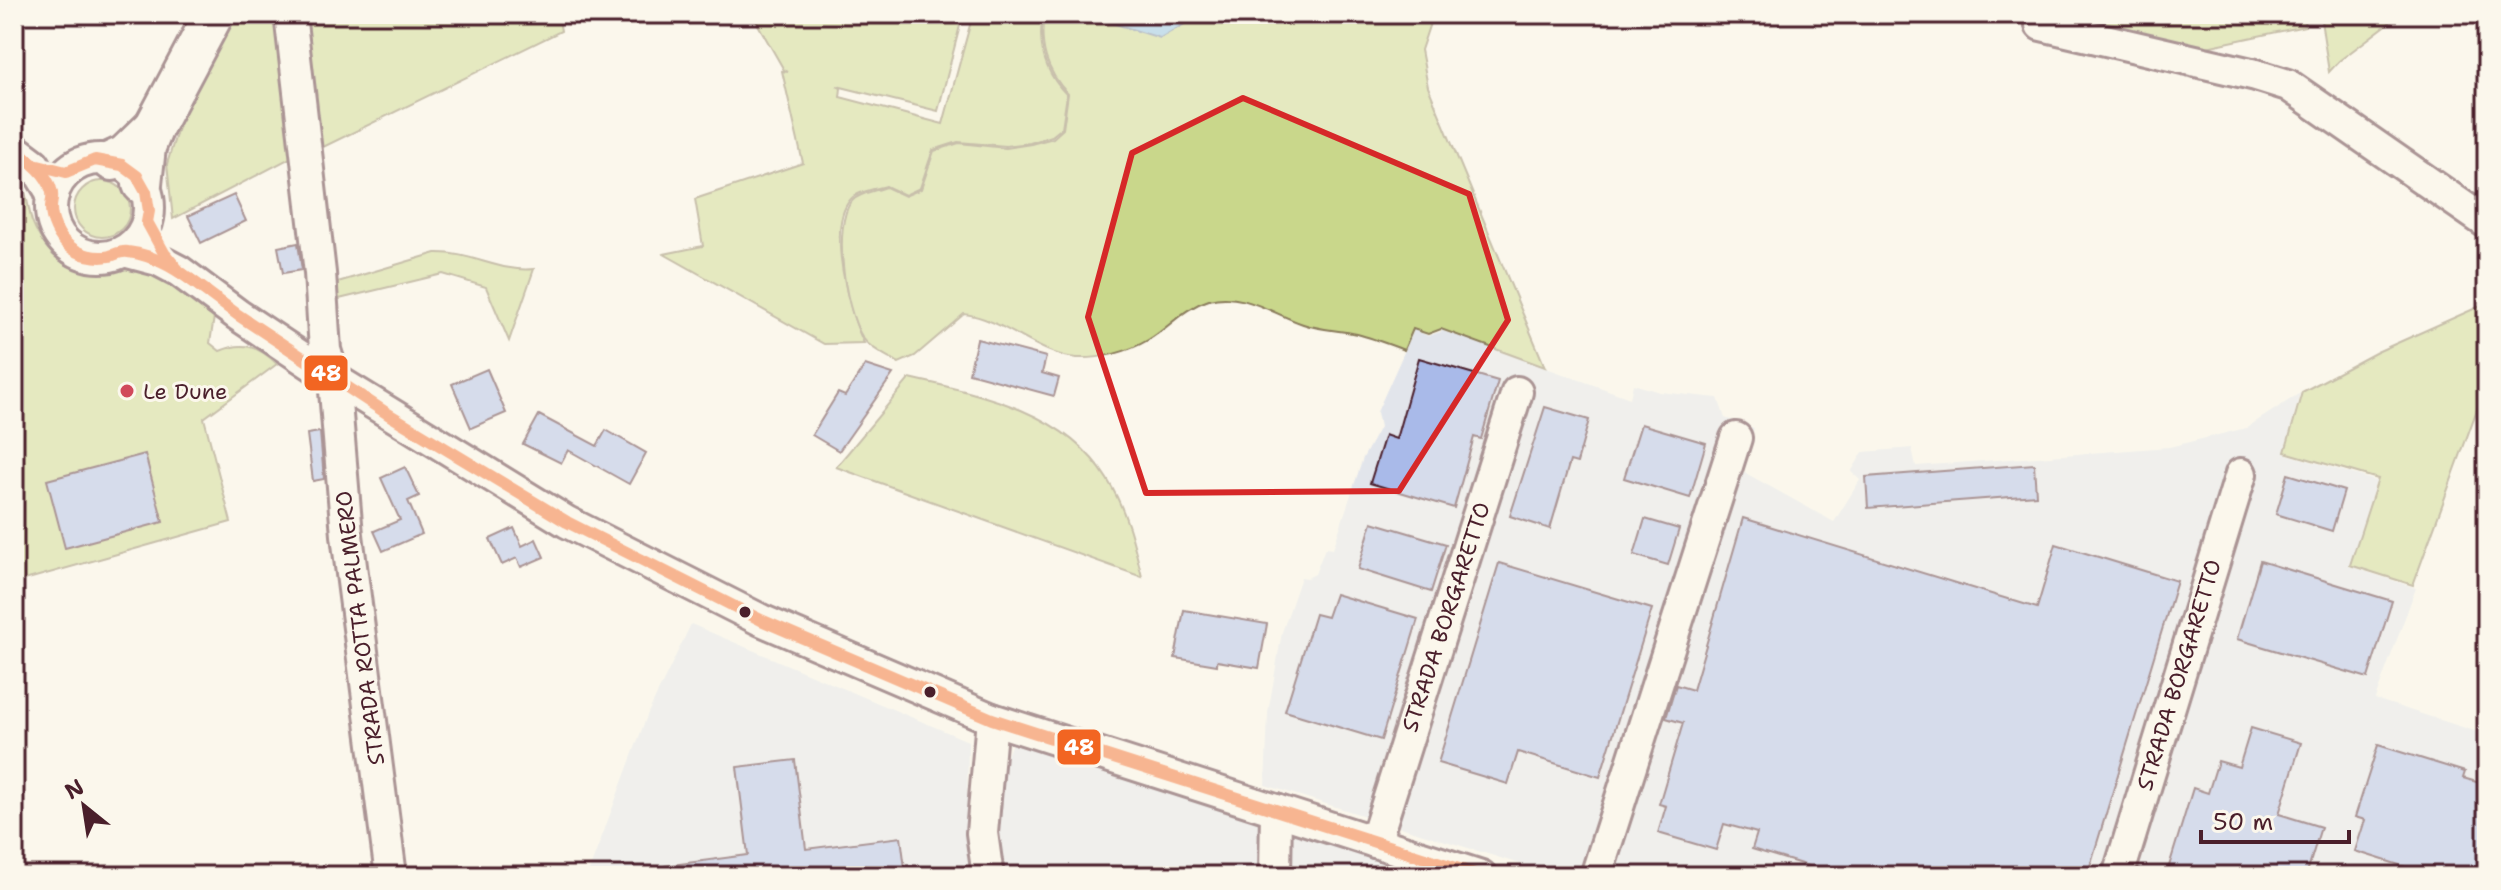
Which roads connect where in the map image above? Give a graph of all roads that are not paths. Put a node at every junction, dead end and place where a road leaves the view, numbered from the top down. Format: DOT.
graph roads {
  1 [pos="214,14"];
  2 [pos="290,14"];
  3 [pos="2041,25"];
  4 [pos="154,127"];
  5 [pos="24,156"];
  6 [pos="112,161"];
  7 [pos="60,184"];
  8 [pos="142,184"];
  9 [pos="147,222"];
  10 [pos="2487,223"];
  11 [pos="124,251"];
  12 [pos="179,271"];
  13 [pos="334,379"];
  14 [pos="1517,392"];
  15 [pos="1736,438"];
  16 [pos="2241,474"];
  17 [pos="992,719"];
  18 [pos="1276,810"];
  19 [pos="1375,842"];
  20 [pos="1470,874"];
  21 [pos="391,876"];
  22 [pos="988,876"];
  23 [pos="1275,876"];
  24 [pos="1596,876"];
  25 [pos="2118,876"];
  1 -- 4 [label="main road"];
  2 -- 13 [label="street, STRADA ROTTA PALMERO"];
  3 -- 10 [label="street"];
  4 -- 6 [label="main road"];
  4 -- 8 [label="main road"];
  5 -- 7 [label="street"];
  6 -- 7 [label="street"];
  6 -- 8 [label="street"];
  7 -- 11 [label="street"];
  8 -- 9 [label="street"];
  9 -- 11 [label="street"];
  9 -- 12 [label="street"];
  11 -- 12 [label="street"];
  12 -- 13 [label="street"];
  13 -- 17 [label="street"];
  13 -- 21 [label="street, STRADA ROTTA PALMERO"];
  14 -- 19 [label="street, STRADA BORGARETTO"];
  15 -- 24 [label="street"];
  16 -- 25 [label="street, STRADA BORGARETTO"];
  17 -- 18 [label="street"];
  17 -- 22 [label="street"];
  18 -- 19 [label="street"];
  18 -- 23 [label="street"];
  19 -- 20 [label="street"];
}
